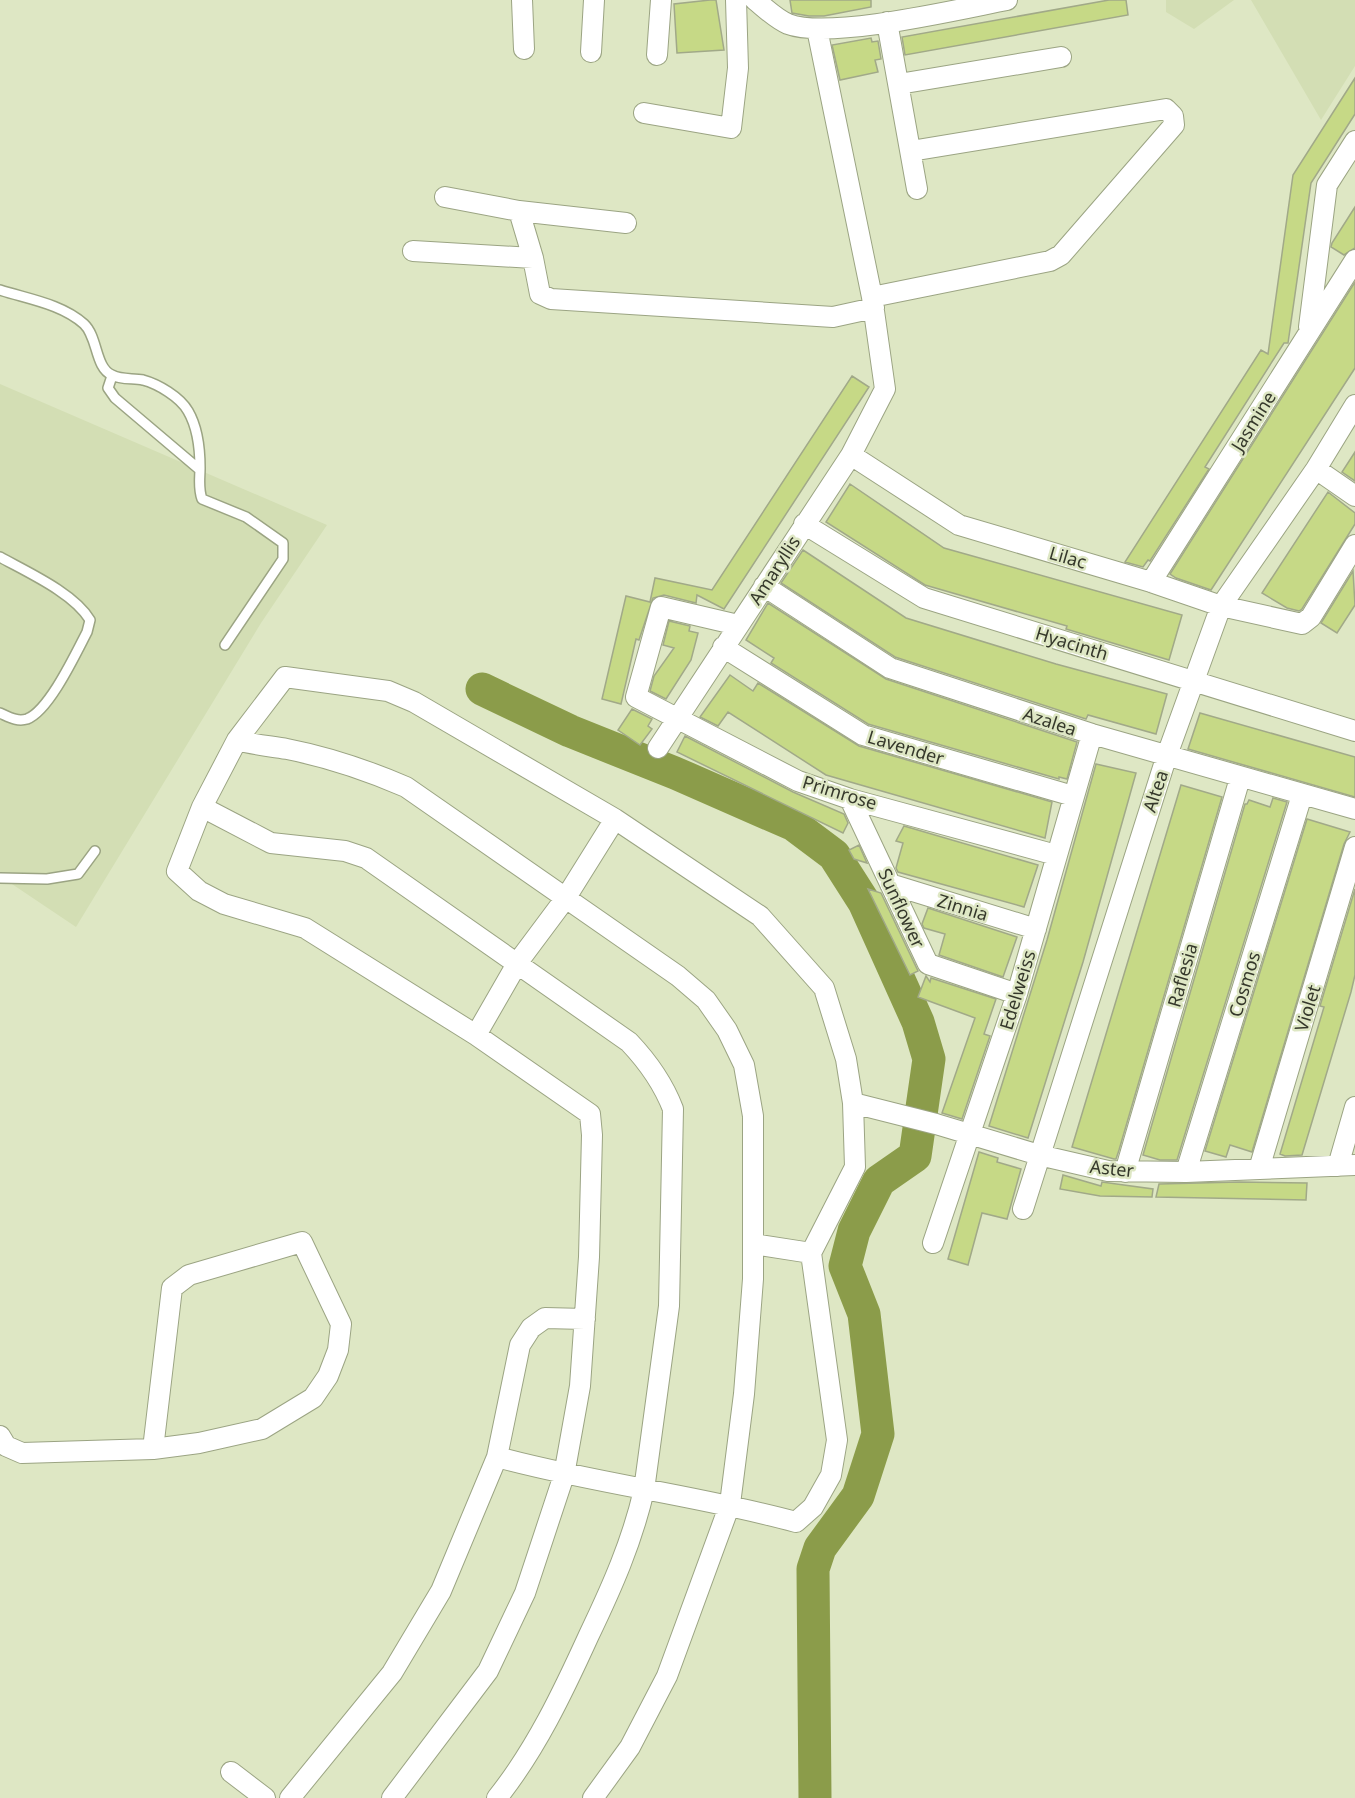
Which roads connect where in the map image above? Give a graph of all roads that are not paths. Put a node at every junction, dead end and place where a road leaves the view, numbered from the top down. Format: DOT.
graph roads {
  1 [pos="522,0"];
  2 [pos="594,0"];
  3 [pos="661,0"];
  4 [pos="736,0"];
  5 [pos="755,0"];
  6 [pos="1007,0"];
  7 [pos="887,22"];
  8 [pos="817,29"];
  9 [pos="524,48"];
  10 [pos="591,52"];
  11 [pos="657,55"];
  12 [pos="1061,57"];
  13 [pos="899,84"];
  14 [pos="644,112"];
  15 [pos="1355,141"];
  16 [pos="911,151"];
  17 [pos="917,189"];
  18 [pos="445,197"];
  19 [pos="519,211"];
  20 [pos="626,223"];
  21 [pos="413,251"];
  22 [pos="534,258"];
  23 [pos="1355,260"];
  24 [pos="0,290"];
  25 [pos="873,302"];
  26 [pos="1308,333"];
  27 [pos="112,376"];
  28 [pos="1355,405"];
  29 [pos="851,455"];
  30 [pos="1316,469"];
  31 [pos="200,470"];
  32 [pos="1355,496"];
  33 [pos="804,524"];
  34 [pos="1355,545"];
  35 [pos="0,557"];
  36 [pos="1151,582"];
  37 [pos="764,586"];
  38 [pos="1221,606"];
  39 [pos="738,625"];
  40 [pos="225,645"];
  41 [pos="723,647"];
  42 [pos="1194,681"];
  43 [pos="0,713"];
  44 [pos="676,718"];
  45 [pos="1355,731"];
  46 [pos="1092,734"];
  47 [pos="237,740"];
  48 [pos="658,748"];
  49 [pos="1167,755"];
  50 [pos="1240,778"];
  51 [pos="1302,795"];
  52 [pos="1073,796"];
  53 [pos="850,799"];
  54 [pos="202,807"];
  55 [pos="1355,809"];
  56 [pos="615,819"];
  57 [pos="1355,847"];
  58 [pos="95,851"];
  59 [pos="1056,855"];
  60 [pos="0,878"];
  61 [pos="890,884"];
  62 [pos="565,899"];
  63 [pos="1036,929"];
  64 [pos="518,962"];
  65 [pos="1017,994"];
  66 [pos="476,1035"];
  67 [pos="854,1103"];
  68 [pos="1355,1107"];
  69 [pos="970,1136"];
  70 [pos="1039,1155"];
  71 [pos="1346,1166"];
  72 [pos="1258,1169"];
  73 [pos="1125,1172"];
  74 [pos="1186,1172"];
  75 [pos="1023,1209"];
  76 [pos="933,1243"];
  77 [pos="753,1244"];
  78 [pos="811,1253"];
  79 [pos="585,1319"];
  80 [pos="0,1437"];
  81 [pos="153,1449"];
  82 [pos="496,1456"];
  83 [pos="564,1475"];
  84 [pos="644,1490"];
  85 [pos="730,1504"];
  86 [pos="231,1772"];
  87 [pos="265,1798"];
  88 [pos="290,1798"];
  89 [pos="392,1798"];
  90 [pos="497,1798"];
  91 [pos="593,1798"];
  1 -- 9 [label="street"];
  2 -- 10 [label="street"];
  3 -- 11 [label="street"];
  4 -- 14 [label="street"];
  5 -- 8 [label="street"];
  6 -- 7 [label="street"];
  7 -- 8 [label="street"];
  7 -- 13 [label="street"];
  8 -- 25 [label="street"];
  12 -- 13 [label="street"];
  13 -- 16 [label="street"];
  15 -- 26 [label="street"];
  16 -- 17 [label="street"];
  16 -- 25 [label="street"];
  18 -- 19 [label="street"];
  19 -- 20 [label="street"];
  19 -- 22 [label="street"];
  21 -- 22 [label="street"];
  22 -- 25 [label="street"];
  23 -- 26 [label="street, Jasmine"];
  24 -- 27 [label="lane"];
  25 -- 29 [label="street, Amaryllis"];
  26 -- 36 [label="street, Jasmine"];
  27 -- 31 [label="lane"];
  27 -- 31 [label="lane"];
  28 -- 30 [label="street, Altea"];
  29 -- 33 [label="street, Amaryllis"];
  29 -- 36 [label="street, Lilac"];
  30 -- 32 [label="street"];
  30 -- 38 [label="street, Altea"];
  31 -- 40 [label="lane"];
  33 -- 37 [label="street, Amaryllis"];
  33 -- 42 [label="street, Hyacinth"];
  34 -- 38 [label="street, Lilac"];
  35 -- 43 [label="lane"];
  36 -- 38 [label="street, Lilac"];
  37 -- 39 [label="street, Amaryllis"];
  37 -- 46 [label="street, Azalea"];
  38 -- 42 [label="street, Altea"];
  39 -- 41 [label="street, Amaryllis"];
  39 -- 44 [label="street, Primrose"];
  41 -- 44 [label="street, Amaryllis"];
  41 -- 52 [label="street, Lavender"];
  42 -- 45 [label="street, Hyacinth"];
  42 -- 49 [label="street, Altea"];
  44 -- 48 [label="street, Amaryllis"];
  44 -- 53 [label="street, Primrose"];
  46 -- 49 [label="street, Azalea"];
  46 -- 52 [label="street, Edelweiss"];
  47 -- 54 [label="street"];
  47 -- 56 [label="street"];
  47 -- 62 [label="street"];
  49 -- 50 [label="street, Azalea"];
  49 -- 70 [label="street, Altea"];
  50 -- 51 [label="street, Azalea"];
  50 -- 73 [label="street, Raflesia"];
  51 -- 55 [label="street, Azalea"];
  51 -- 74 [label="street, Cosmos"];
  52 -- 59 [label="street, Edelweiss"];
  53 -- 59 [label="street, Primrose"];
  53 -- 61 [label="street, Sunflower"];
  54 -- 64 [label="street"];
  54 -- 66 [label="street"];
  56 -- 62 [label="street"];
  56 -- 67 [label="street"];
  57 -- 72 [label="street, Violet"];
  58 -- 60 [label="lane"];
  59 -- 63 [label="street, Edelweiss"];
  61 -- 63 [label="street, Zinnia"];
  61 -- 65 [label="street, Sunflower"];
  62 -- 64 [label="street"];
  62 -- 77 [label="street"];
  63 -- 65 [label="street, Edelweiss"];
  64 -- 66 [label="street"];
  64 -- 84 [label="street"];
  65 -- 69 [label="street, Edelweiss"];
  66 -- 79 [label="street"];
  67 -- 69 [label="street, Aster"];
  67 -- 78 [label="street"];
  68 -- 71 [label="street"];
  69 -- 70 [label="street, Aster"];
  69 -- 76 [label="street, Edelweiss"];
  70 -- 73 [label="street, Aster"];
  70 -- 75 [label="street, Altea"];
  71 -- 72 [label="street, Aster"];
  72 -- 74 [label="street, Aster"];
  73 -- 74 [label="street, Aster"];
  77 -- 78 [label="street"];
  77 -- 85 [label="street"];
  78 -- 85 [label="street"];
  79 -- 82 [label="street"];
  79 -- 83 [label="street"];
  80 -- 81 [label="street"];
  81 -- 81 [label="street"];
  82 -- 83 [label="street"];
  82 -- 88 [label="street"];
  83 -- 84 [label="street"];
  83 -- 89 [label="street"];
  84 -- 85 [label="street"];
  84 -- 90 [label="street"];
  85 -- 91 [label="street"];
  86 -- 87 [label="street"];
}
